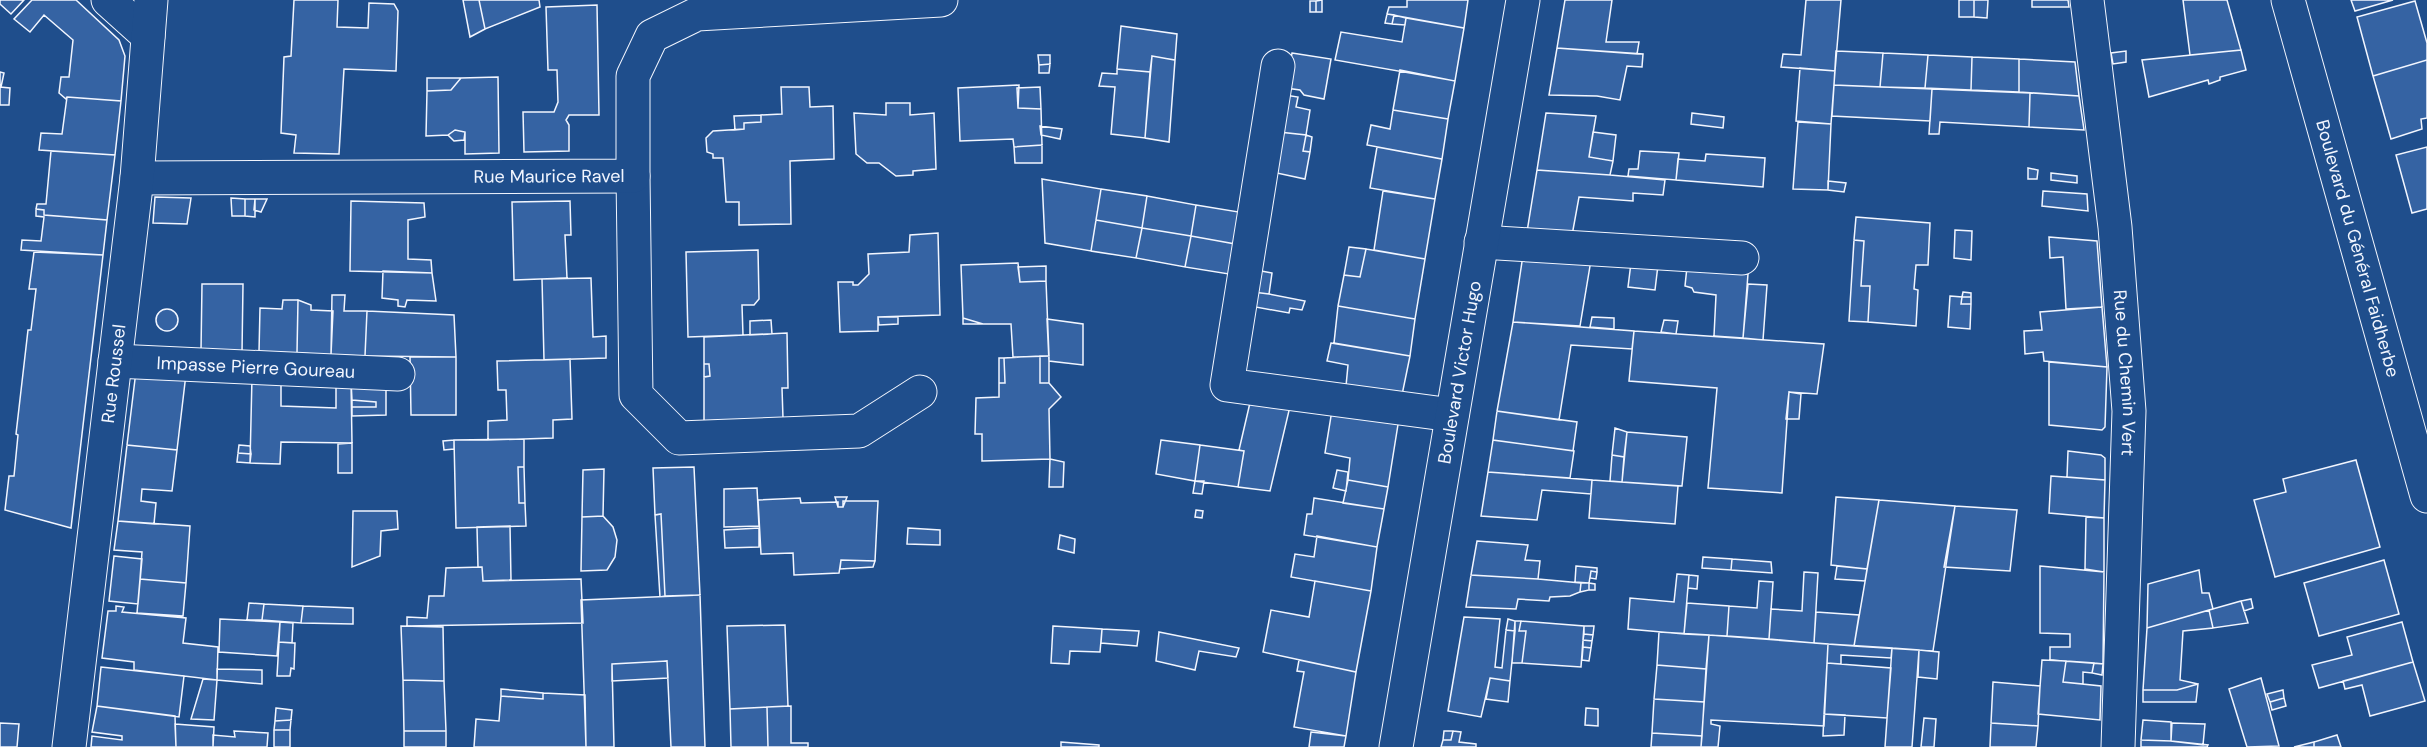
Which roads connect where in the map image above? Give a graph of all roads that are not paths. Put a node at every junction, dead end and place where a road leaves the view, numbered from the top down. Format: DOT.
graph roads {
  1 [pos="108,0"];
  2 [pos="151,0"];
  3 [pos="941,0"];
  4 [pos="1523,0"];
  5 [pos="2087,0"];
  6 [pos="2288,0"];
  7 [pos="148,36"];
  8 [pos="1278,66"];
  9 [pos="633,176"];
  10 [pos="137,178"];
  11 [pos="1481,242"];
  12 [pos="1742,258"];
  13 [pos="115,361"];
  14 [pos="398,374"];
  15 [pos="920,392"];
  16 [pos="1452,415"];
  17 [pos="2427,496"];
  18 [pos="69,747"];
  19 [pos="1395,747"];
  20 [pos="2118,747"];
  1 -- 7 [label="street"];
  2 -- 7 [label="street, Rue Roussel"];
  3 -- 9 [label="street, Rue Maurice Ravel"];
  4 -- 11 [label="street, Boulevard Victor Hugo"];
  5 -- 20 [label="street, Rue du Chemin Vert"];
  6 -- 17 [label="street, Boulevard du Général Faidherbe"];
  7 -- 10 [label="street, Rue Roussel"];
  8 -- 16 [label="street"];
  9 -- 10 [label="street, Rue Maurice Ravel"];
  9 -- 15 [label="street"];
  10 -- 13 [label="street, Rue Roussel"];
  11 -- 12 [label="street"];
  11 -- 16 [label="street, Boulevard Victor Hugo"];
  13 -- 14 [label="street, Impasse Pierre Goureau"];
  13 -- 18 [label="street, Rue Roussel"];
  16 -- 19 [label="street, Boulevard Victor Hugo"];
}
